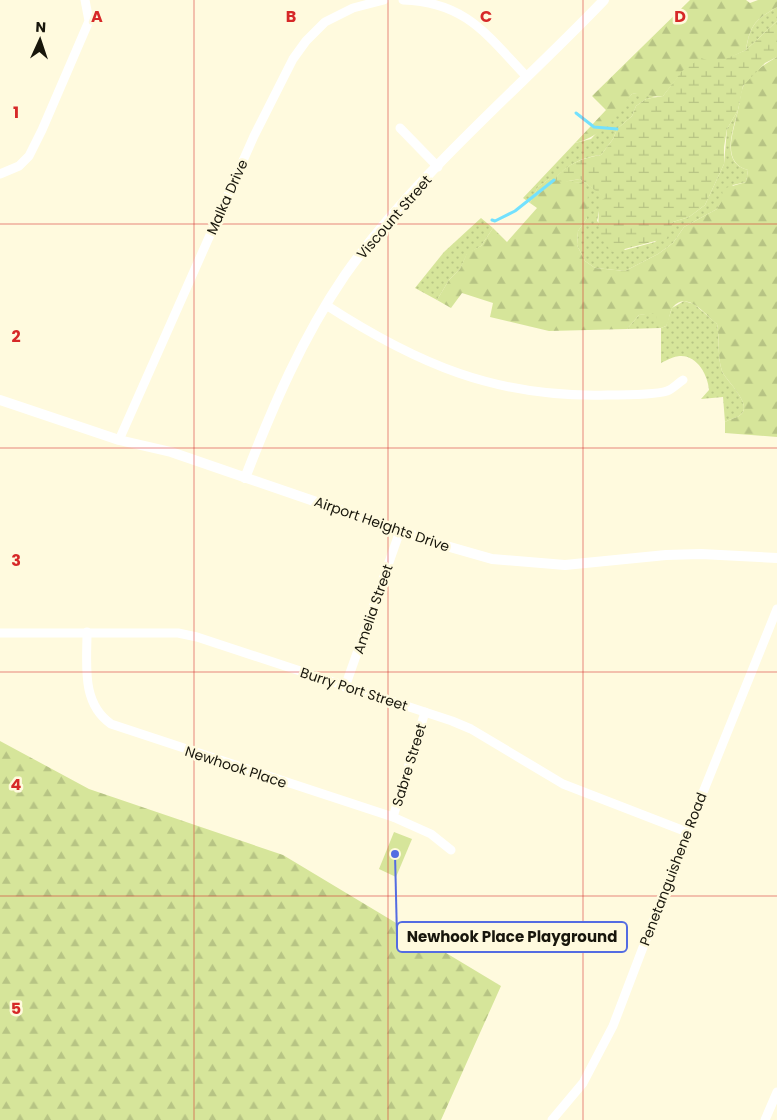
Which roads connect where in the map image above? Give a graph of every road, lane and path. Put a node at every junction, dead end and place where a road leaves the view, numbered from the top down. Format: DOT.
graph roads {
  1 [pos="85,0"];
  2 [pos="384,0"];
  3 [pos="403,0"];
  4 [pos="604,0"];
  5 [pos="527,77"];
  6 [pos="400,128"];
  7 [pos="438,167"];
  8 [pos="0,174"];
  9 [pos="326,305"];
  10 [pos="683,380"];
  11 [pos="0,400"];
  12 [pos="119,440"];
  13 [pos="245,478"];
  14 [pos="400,531"];
  15 [pos="777,558"];
  16 [pos="777,609"];
  17 [pos="87,632"];
  18 [pos="0,633"];
  19 [pos="345,687"];
  20 [pos="425,712"];
  21 [pos="393,817"];
  22 [pos="686,832"];
  23 [pos="451,850"];
  24 [pos="777,1092"];
  25 [pos="552,1120"];
  26 [pos="765,1120"];
  1 -- 8 [label="street"];
  2 -- 12 [label="street, Malka Drive"];
  3 -- 5 [label="street"];
  4 -- 5 [label="street, Viscount Street"];
  5 -- 7 [label="street, Viscount Street"];
  6 -- 7 [label="street"];
  7 -- 9 [label="street, Viscount Street"];
  9 -- 10 [label="street"];
  9 -- 13 [label="street, Viscount Street"];
  11 -- 12 [label="street, Airport Heights Drive"];
  12 -- 13 [label="street, Airport Heights Drive"];
  13 -- 14 [label="street, Airport Heights Drive"];
  14 -- 15 [label="street, Airport Heights Drive"];
  14 -- 19 [label="street, Amelia Street"];
  16 -- 22 [label="street, Penetanguishene Road"];
  17 -- 18 [label="street, Burry Port Street"];
  17 -- 19 [label="street, Burry Port Street"];
  17 -- 21 [label="street, Newhook Place"];
  19 -- 20 [label="street, Burry Port Street"];
  20 -- 21 [label="street, Sabre Street"];
  20 -- 22 [label="street, Burry Port Street"];
  21 -- 23 [label="street, Newhook Place"];
  22 -- 25 [label="street, Penetanguishene Road"];
  24 -- 26 [label="street"];
}
